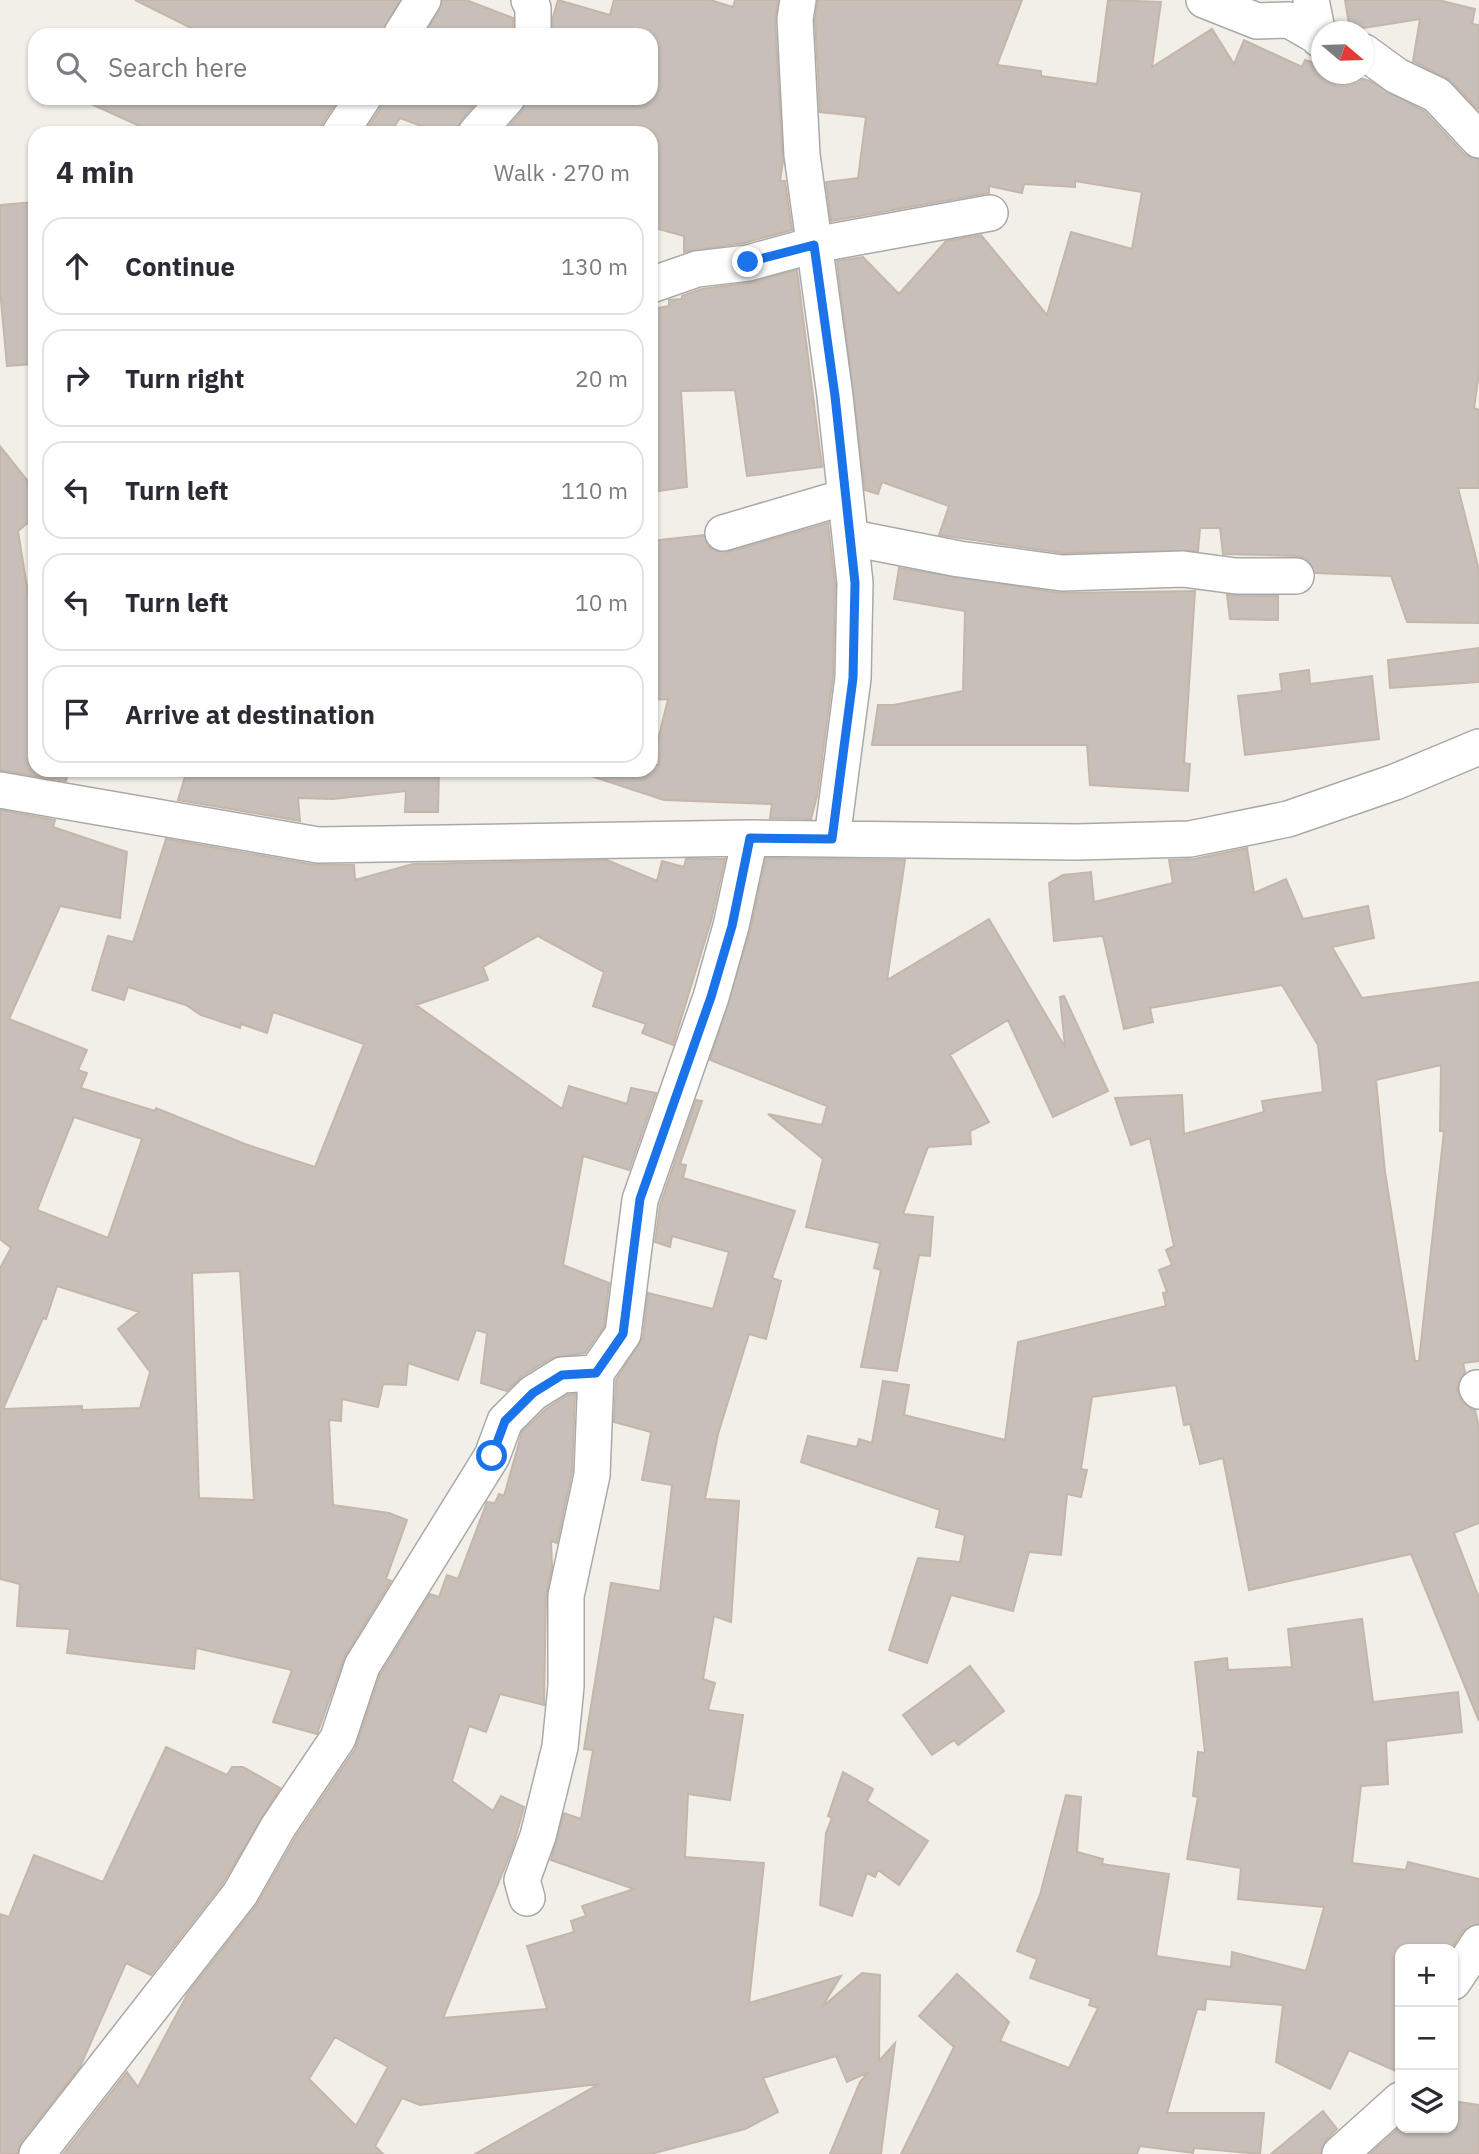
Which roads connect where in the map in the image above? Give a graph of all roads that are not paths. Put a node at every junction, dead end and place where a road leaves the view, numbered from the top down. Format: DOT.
graph roads {
  1 [pos="423,0"];
  2 [pos="529,0"];
  3 [pos="798,0"];
  4 [pos="1205,0"];
  5 [pos="1311,0"];
  6 [pos="1316,21"];
  7 [pos="405,28"];
  8 [pos="533,28"];
  9 [pos="1311,33"];
  10 [pos="1374,60"];
  11 [pos="358,105"];
  12 [pos="501,105"];
  13 [pos="345,126"];
  14 [pos="482,126"];
  15 [pos="1479,140"];
  16 [pos="990,214"];
  17 [pos="814,245"];
  18 [pos="658,283"];
  19 [pos="845,497"];
  20 [pos="723,533"];
  21 [pos="852,538"];
  22 [pos="1296,576"];
  23 [pos="1479,747"];
  24 [pos="0,790"];
  25 [pos="750,838"];
  26 [pos="832,839"];
  27 [pos="596,1373"];
  28 [pos="527,1898"];
  29 [pos="1479,1943"];
  30 [pos="1458,1974"];
  31 [pos="1395,2104"];
  32 [pos="37,2154"];
  33 [pos="1340,2154"];
  1 -- 7 [label="street"];
  2 -- 8 [label="street"];
  3 -- 17 [label="street"];
  4 -- 9 [label="street"];
  5 -- 6 [label="street"];
  10 -- 15 [label="street"];
  11 -- 13 [label="street"];
  12 -- 14 [label="street"];
  16 -- 17 [label="street"];
  17 -- 18 [label="street"];
  17 -- 19 [label="street"];
  19 -- 20 [label="street"];
  19 -- 21 [label="street"];
  21 -- 22 [label="street"];
  21 -- 26 [label="street"];
  23 -- 26 [label="street"];
  24 -- 25 [label="street"];
  25 -- 26 [label="street"];
  25 -- 27 [label="street"];
  27 -- 28 [label="street"];
  27 -- 32 [label="street"];
  29 -- 30 [label="street"];
  31 -- 33 [label="street"];
}
